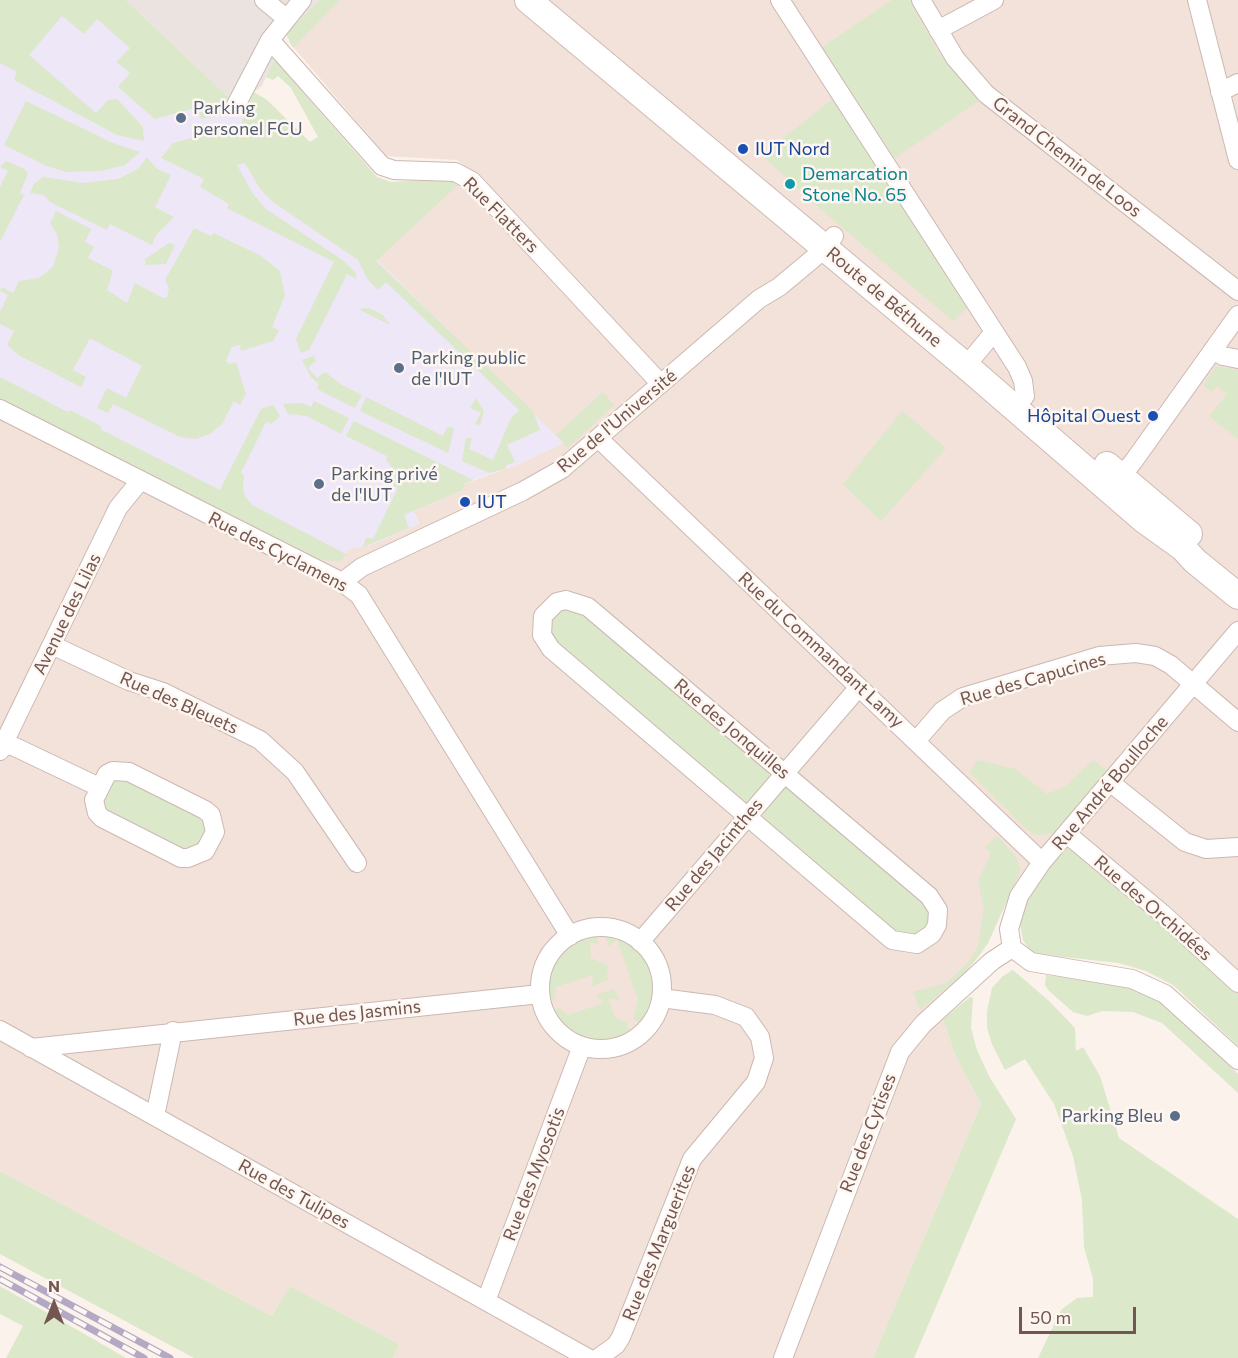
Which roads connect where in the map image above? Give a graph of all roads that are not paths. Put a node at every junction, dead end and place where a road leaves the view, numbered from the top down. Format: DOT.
graph roads {
  1 [pos="264,0"];
  2 [pos="302,0"];
  3 [pos="528,0"];
  4 [pos="549,0"];
  5 [pos="780,0"];
  6 [pos="921,0"];
  7 [pos="994,0"];
  8 [pos="1197,0"];
  9 [pos="286,18"];
  10 [pos="938,30"];
  11 [pos="270,40"];
  12 [pos="1238,83"];
  13 [pos="1220,92"];
  14 [pos="237,105"];
  15 [pos="1238,160"];
  16 [pos="829,242"];
  17 [pos="1238,291"];
  18 [pos="1238,315"];
  19 [pos="994,332"];
  20 [pos="1213,350"];
  21 [pos="1238,359"];
  22 [pos="971,360"];
  23 [pos="661,384"];
  24 [pos="1019,402"];
  25 [pos="0,410"];
  26 [pos="599,439"];
  27 [pos="140,481"];
  28 [pos="1115,483"];
  29 [pos="1238,574"];
  30 [pos="342,582"];
  31 [pos="1238,596"];
  32 [pos="1238,631"];
  33 [pos="52,645"];
  34 [pos="1193,685"];
  35 [pos="859,687"];
  36 [pos="1238,722"];
  37 [pos="916,741"];
  38 [pos="1,746"];
  39 [pos="784,774"];
  40 [pos="1111,783"];
  41 [pos="99,787"];
  42 [pos="746,816"];
  43 [pos="1067,834"];
  44 [pos="1238,847"];
  45 [pos="1042,862"];
  46 [pos="357,863"];
  47 [pos="570,936"];
  48 [pos="640,942"];
  49 [pos="1012,948"];
  50 [pos="1238,983"];
  51 [pos="540,994"];
  52 [pos="661,998"];
  53 [pos="0,1030"];
  54 [pos="173,1031"];
  55 [pos="582,1046"];
  56 [pos="31,1048"];
  57 [pos="1238,1060"];
  58 [pos="155,1116"];
  59 [pos="486,1302"];
  60 [pos="588,1358"];
  61 [pos="598,1358"];
  62 [pos="783,1358"];
  1 -- 9 [label="street"];
  2 -- 9 [label="street"];
  3 -- 16 [label="main road, Route de Béthune"];
  4 -- 16 [label="main road, Route de Béthune"];
  5 -- 19 [label="street"];
  6 -- 10 [label="street, Grand Chemin de Loos"];
  7 -- 10 [label="street"];
  8 -- 13 [label="street"];
  9 -- 11 [label="street"];
  10 -- 17 [label="street, Grand Chemin de Loos"];
  11 -- 14 [label="street"];
  11 -- 23 [label="street, Rue Flatters"];
  12 -- 13 [label="street"];
  13 -- 15 [label="street"];
  16 -- 22 [label="main road, Route de Béthune"];
  16 -- 23 [label="street, Rue de l'Université"];
  18 -- 20 [label="street"];
  19 -- 22 [label="street"];
  19 -- 24 [label="street"];
  20 -- 21 [label="street"];
  20 -- 28 [label="street"];
  22 -- 24 [label="main road, Route de Béthune"];
  23 -- 26 [label="street, Rue de l'Université"];
  24 -- 28 [label="main road, Route de Béthune"];
  25 -- 27 [label="street, Rue des Cyclamens"];
  26 -- 30 [label="street, Rue de l'Université"];
  26 -- 35 [label="street, Rue du Commandant Lamy"];
  27 -- 30 [label="street, Rue des Cyclamens"];
  27 -- 33 [label="street, Avenue des Lilas"];
  28 -- 29 [label="main road, Route de Béthune"];
  28 -- 31 [label="main road, Route de Béthune"];
  30 -- 47 [label="street, Rue des Cyclamens"];
  32 -- 34 [label="street, Rue André Boulloche"];
  33 -- 38 [label="street, Avenue des Lilas"];
  33 -- 46 [label="street, Rue des Bleuets"];
  34 -- 36 [label="street, Rue des Capucines"];
  34 -- 37 [label="street, Rue des Capucines"];
  34 -- 40 [label="street, Rue André Boulloche"];
  35 -- 37 [label="street, Rue du Commandant Lamy"];
  35 -- 39 [label="street, Rue des Jacinthes"];
  37 -- 45 [label="street, Rue du Commandant Lamy"];
  38 -- 41 [label="street"];
  39 -- 42 [label="street, Rue des Jacinthes"];
  39 -- 42 [label="street, Rue des Jonquilles"];
  39 -- 42 [label="street, Rue des Jonquilles"];
  40 -- 43 [label="street, Rue André Boulloche"];
  40 -- 44 [label="street"];
  41 -- 41 [label="street"];
  42 -- 48 [label="street, Rue des Jacinthes"];
  43 -- 45 [label="street, Rue André Boulloche"];
  43 -- 50 [label="street, Rue des Orchidées"];
  45 -- 49 [label="street, Rue André Boulloche"];
  47 -- 48 [label="street"];
  47 -- 51 [label="street"];
  48 -- 52 [label="street"];
  49 -- 57 [label="street"];
  49 -- 62 [label="street, Rue des Cytises"];
  51 -- 54 [label="street, Rue des Jasmins"];
  51 -- 55 [label="street"];
  52 -- 55 [label="street"];
  52 -- 61 [label="street, Rue des Marguerites"];
  53 -- 56 [label="street, Rue des Tulipes"];
  54 -- 56 [label="street, Rue des Jasmins"];
  54 -- 58 [label="street"];
  55 -- 59 [label="street, Rue des Myosotis"];
  56 -- 58 [label="street, Rue des Tulipes"];
  58 -- 59 [label="street, Rue des Tulipes"];
  59 -- 60 [label="street, Rue des Tulipes"];
}
